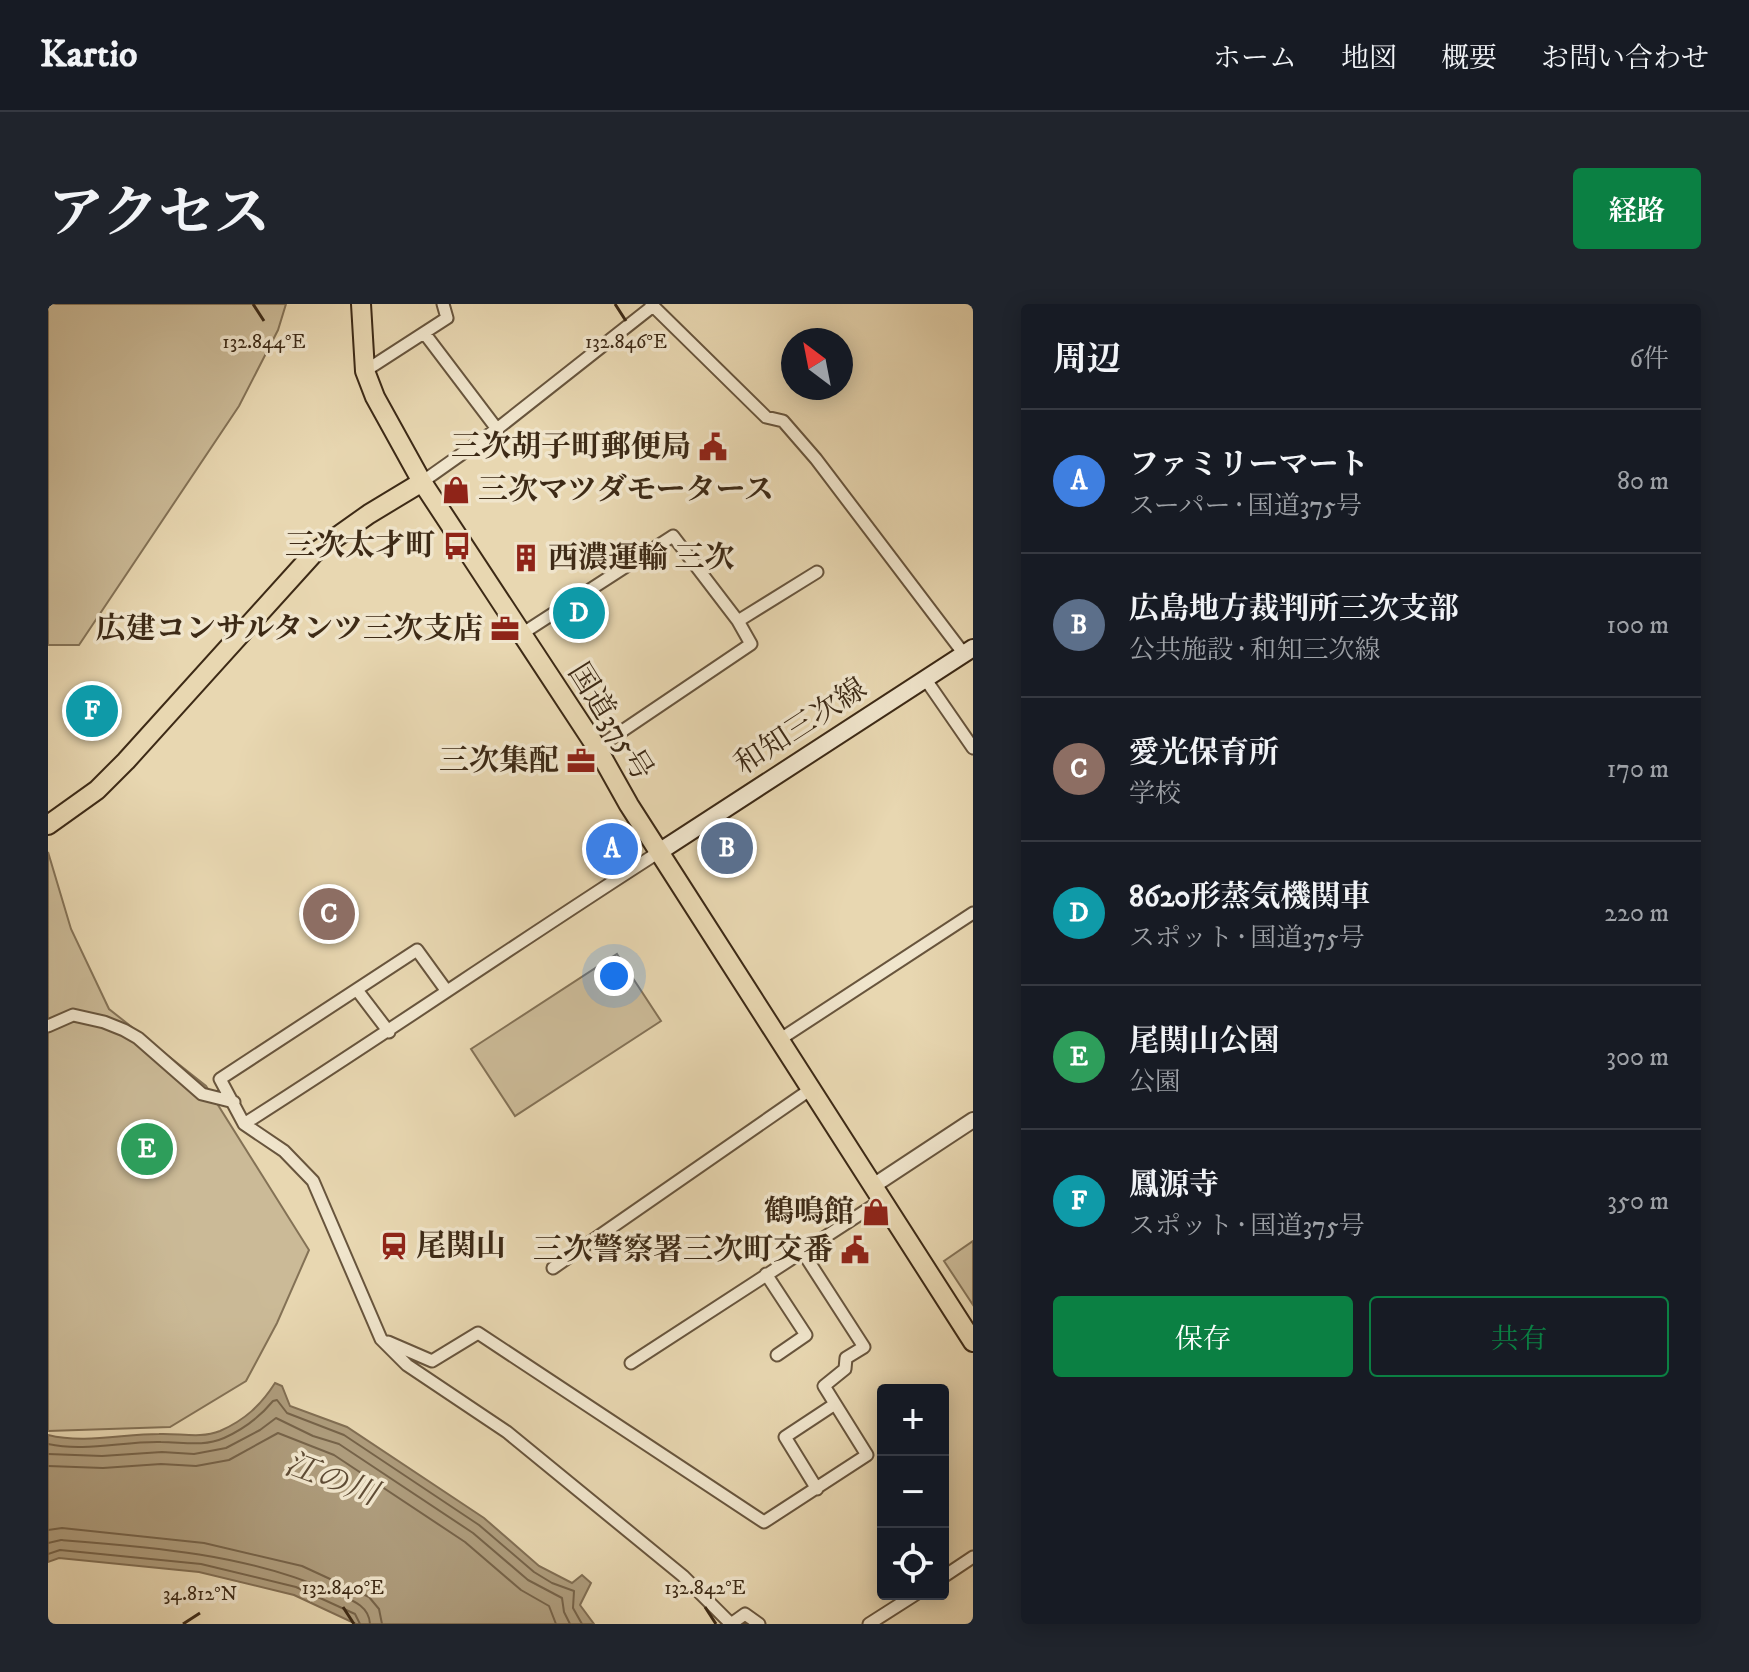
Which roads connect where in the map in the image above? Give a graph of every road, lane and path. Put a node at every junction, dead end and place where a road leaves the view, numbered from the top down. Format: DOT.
graph roads {
  1 [pos="361,304"];
  2 [pos="443,304"];
  3 [pos="652,305"];
  4 [pos="425,334"];
  5 [pos="365,371"];
  6 [pos="497,429"];
  7 [pos="422,482"];
  8 [pos="817,572"];
  9 [pos="738,621"];
  10 [pos="520,635"];
  11 [pos="969,651"];
  12 [pos="926,680"];
  13 [pos="597,748"];
  14 [pos="973,748"];
  15 [pos="48,825"];
  16 [pos="659,852"];
  17 [pos="973,913"];
  18 [pos="357,990"];
  19 [pos="446,990"];
  20 [pos="48,1026"];
  21 [pos="389,1032"];
  22 [pos="779,1040"];
  23 [pos="811,1089"];
  24 [pos="234,1102"];
  25 [pos="973,1120"];
  26 [pos="244,1124"];
  27 [pos="877,1193"];
  28 [pos="802,1251"];
  29 [pos="553,1268"];
  30 [pos="766,1274"];
  31 [pos="381,1339"];
  32 [pos="973,1342"];
  33 [pos="777,1355"];
  34 [pos="631,1363"];
  35 [pos="835,1404"];
  36 [pos="817,1489"];
  37 [pos="973,1557"];
  38 [pos="949,1573"];
  39 [pos="907,1600"];
  40 [pos="759,1624"];
  41 [pos="869,1624"];
  1 -- 5 [label="main road"];
  2 -- 4 [label="street"];
  3 -- 6 [label="street"];
  3 -- 11 [label="street"];
  4 -- 5 [label="street"];
  4 -- 6 [label="street"];
  5 -- 7 [label="main road, 国道375号"];
  6 -- 7 [label="street"];
  7 -- 10 [label="main road, 国道375号"];
  7 -- 15 [label="main road"];
  8 -- 9 [label="street"];
  9 -- 10 [label="street"];
  9 -- 13 [label="street"];
  10 -- 13 [label="main road, 国道375号"];
  11 -- 12 [label="main road, 和知三次線"];
  12 -- 14 [label="street"];
  12 -- 16 [label="main road, 和知三次線"];
  13 -- 16 [label="main road, 国道375号"];
  16 -- 19 [label="street"];
  16 -- 22 [label="main road, 国道375号"];
  17 -- 22 [label="street"];
  18 -- 19 [label="street"];
  18 -- 21 [label="street"];
  18 -- 24 [label="street"];
  19 -- 21 [label="street"];
  20 -- 24 [label="street"];
  21 -- 26 [label="street"];
  22 -- 23 [label="main road, 国道375号"];
  23 -- 27 [label="main road, 国道375号"];
  23 -- 29 [label="street"];
  24 -- 26 [label="street"];
  25 -- 27 [label="street"];
  26 -- 31 [label="street"];
  27 -- 28 [label="street"];
  27 -- 32 [label="main road, 国道375号"];
  28 -- 30 [label="street"];
  28 -- 35 [label="street"];
  30 -- 33 [label="street"];
  30 -- 34 [label="street"];
  31 -- 36 [label="street"];
  31 -- 40 [label="street"];
  35 -- 36 [label="street"];
  35 -- 36 [label="street"];
  37 -- 38 [label="street"];
  39 -- 41 [label="street"];
}
